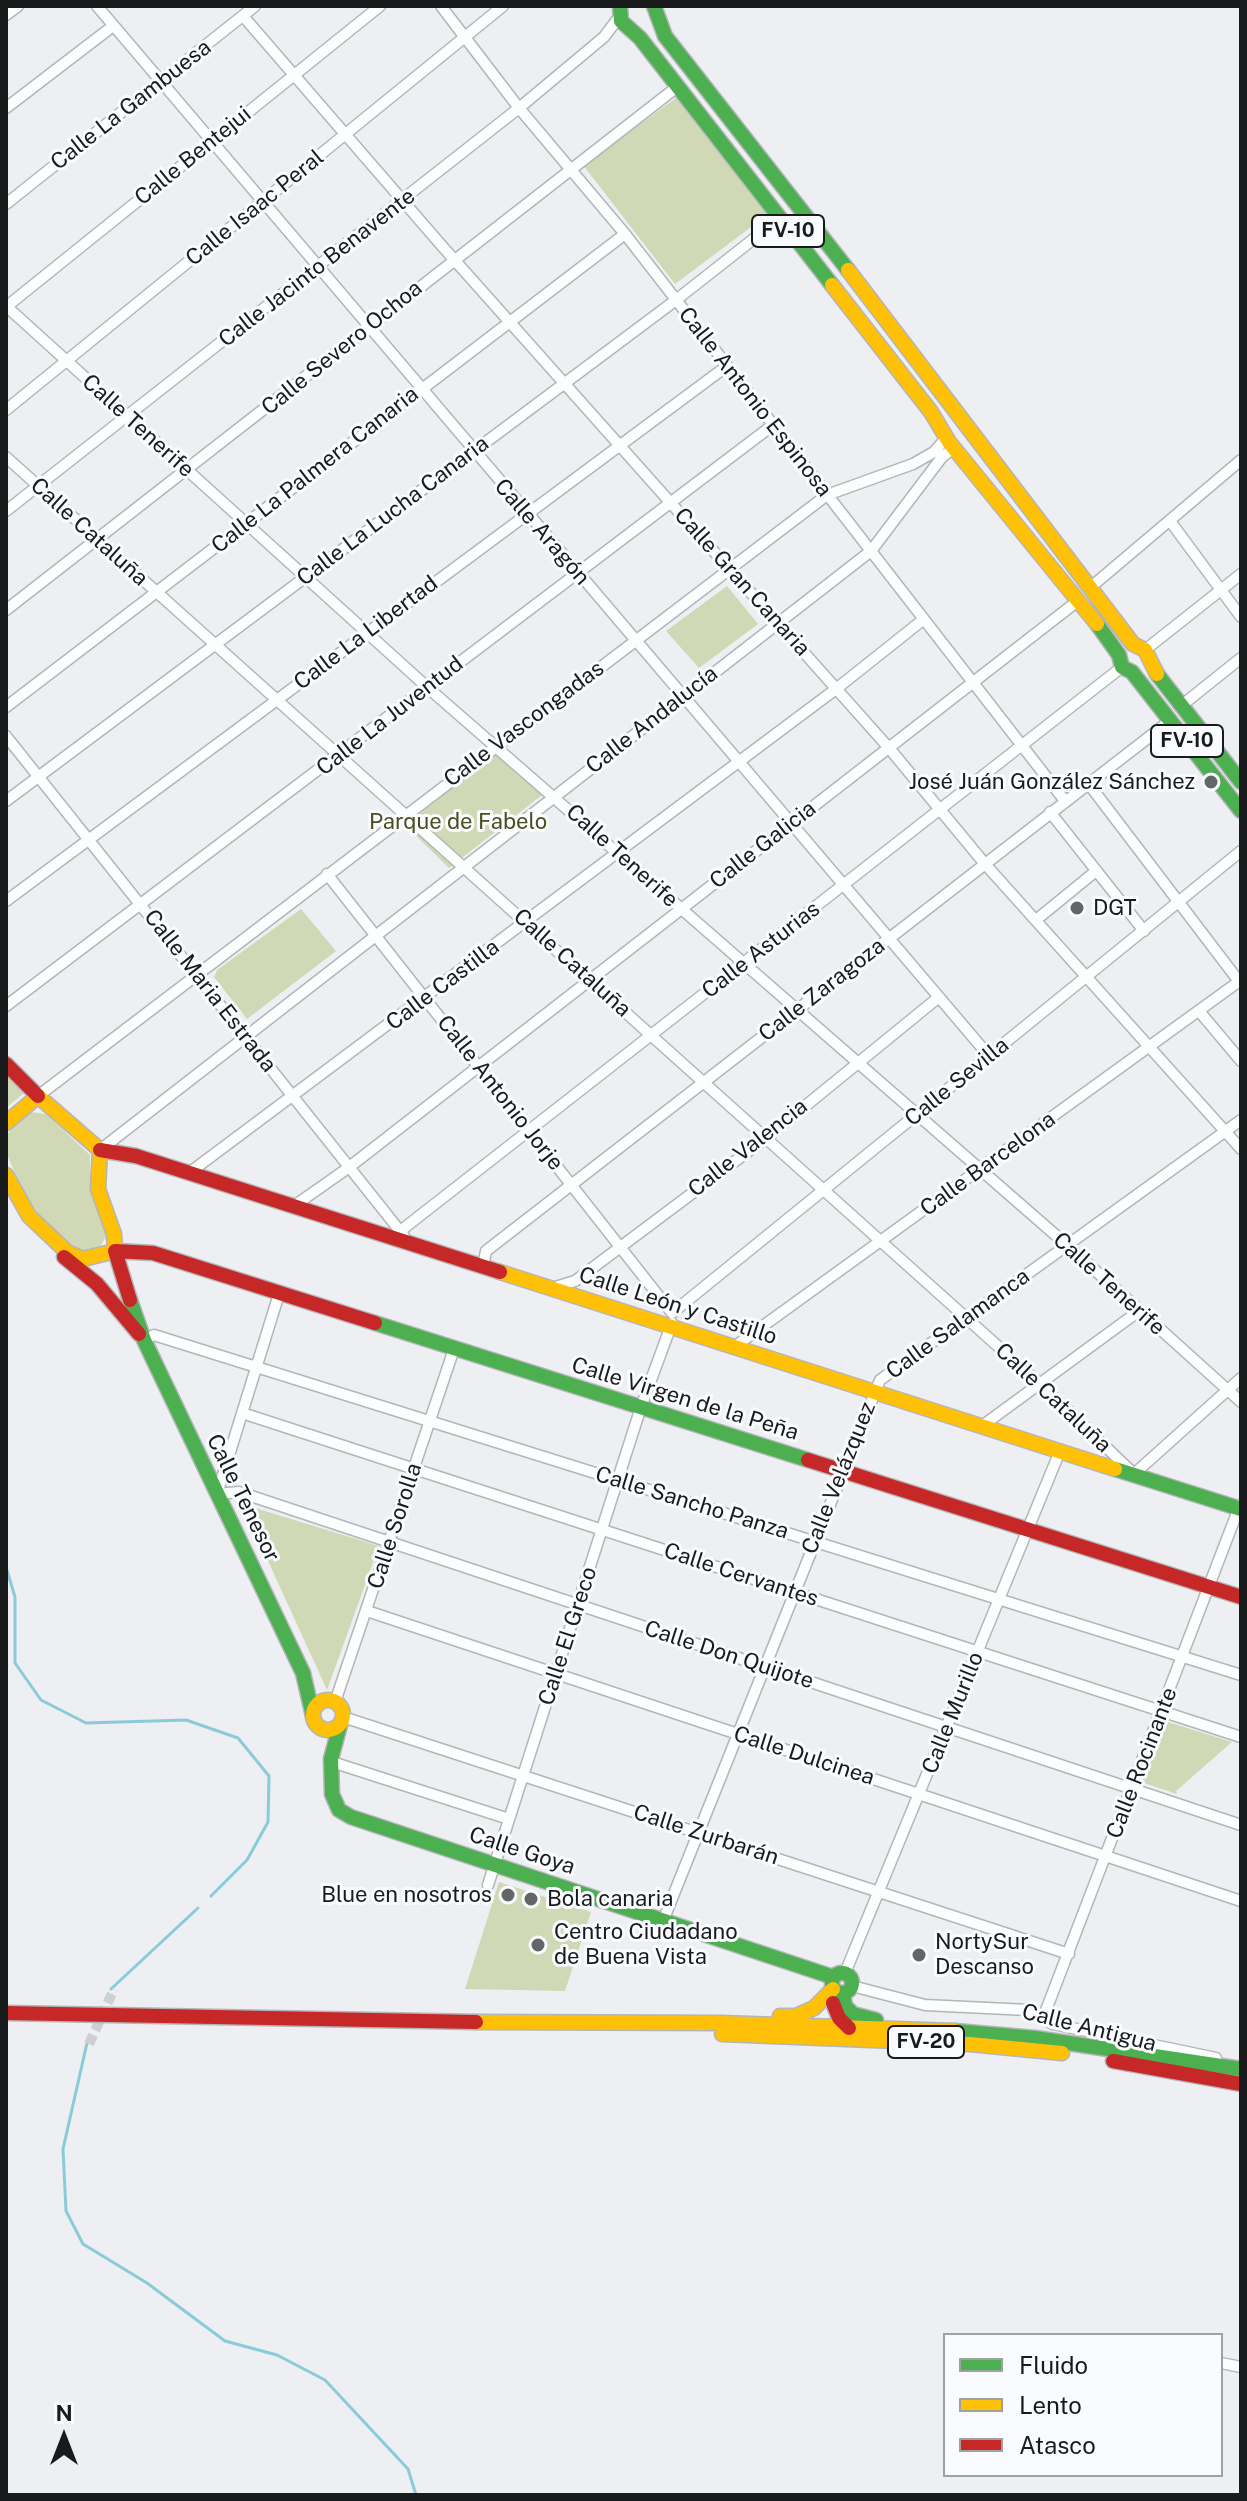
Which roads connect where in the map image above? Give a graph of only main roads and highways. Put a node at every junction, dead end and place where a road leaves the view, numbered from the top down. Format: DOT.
graph roads {
  1 [pos="655,8"];
  2 [pos="620,14"];
  3 [pos="963,421"];
  4 [pos="973,435"];
  5 [pos="951,442"];
  6 [pos="1142,651"];
  7 [pos="1124,665"];
  8 [pos="1241,782"];
  9 [pos="1241,811"];
  10 [pos="6,1064"];
  11 [pos="38,1096"];
  12 [pos="6,1123"];
  13 [pos="100,1150"];
  14 [pos="6,1175"];
  15 [pos="35,1223"];
  16 [pos="115,1251"];
  17 [pos="143,1251"];
  18 [pos="134,1307"];
  19 [pos="144,1340"];
  20 [pos="1240,1507"];
  21 [pos="1241,1597"];
  22 [pos="303,1673"];
  23 [pos="333,1701"];
  24 [pos="314,1721"];
  25 [pos="342,1721"];
  26 [pos="332,1760"];
  27 [pos="839,1988"];
  28 [pos="6,2013"];
  29 [pos="814,2025"];
  30 [pos="845,2026"];
  31 [pos="718,2028"];
  32 [pos="957,2031"];
  33 [pos="1035,2038"];
  34 [pos="970,2044"];
  35 [pos="1236,2065"];
  36 [pos="1241,2077"];
  37 [pos="1241,2084"];
  1 -- 2 [label="main road, FV-10"];
  1 -- 3 [label="main road, FV-10"];
  2 -- 5 [label="main road, FV-10"];
  3 -- 4 [label="main road, FV-10"];
  3 -- 5 [label="main road"];
  4 -- 5 [label="main road"];
  4 -- 6 [label="main road, FV-10"];
  5 -- 7 [label="main road, FV-10"];
  6 -- 7 [label="main road"];
  6 -- 7 [label="main road"];
  6 -- 8 [label="main road, FV-10"];
  7 -- 9 [label="main road, FV-10"];
  10 -- 11 [label="main road"];
  11 -- 12 [label="main road"];
  11 -- 13 [label="main road"];
  13 -- 16 [label="main road, Calle Tenesor"];
  13 -- 20 [label="main road, Calle León y Castillo"];
  14 -- 15 [label="main road"];
  15 -- 16 [label="main road, Calle Virgen de la Peña"];
  15 -- 19 [label="main road, Calle Tenesor"];
  16 -- 17 [label="main road, Calle Virgen de la Peña"];
  16 -- 18 [label="main road, Calle Tenesor"];
  17 -- 18 [label="main road"];
  17 -- 21 [label="main road, Calle Virgen de la Peña"];
  18 -- 19 [label="main road, Calle Tenesor"];
  19 -- 22 [label="main road, Calle Tenesor"];
  22 -- 23 [label="main road, Calle Tenesor"];
  22 -- 24 [label="main road, Calle Tenesor"];
  23 -- 24 [label="main road"];
  23 -- 25 [label="main road, Calle Tenesor"];
  24 -- 25 [label="main road"];
  24 -- 26 [label="main road, Calle Goya"];
  25 -- 26 [label="main road, Calle Goya"];
  26 -- 27 [label="main road, Calle Goya"];
  27 -- 29 [label="main road"];
  27 -- 30 [label="main road"];
  27 -- 31 [label="main road"];
  27 -- 32 [label="main road"];
  28 -- 31 [label="main road, FV-20"];
  29 -- 30 [label="main road, FV-20"];
  29 -- 31 [label="main road, FV-20"];
  30 -- 32 [label="main road, FV-20"];
  30 -- 34 [label="main road"];
  31 -- 34 [label="main road, FV-20"];
  32 -- 33 [label="main road, FV-20"];
  33 -- 35 [label="main road"];
  33 -- 36 [label="main road, FV-20"];
  34 -- 37 [label="main road, FV-20"];
}
